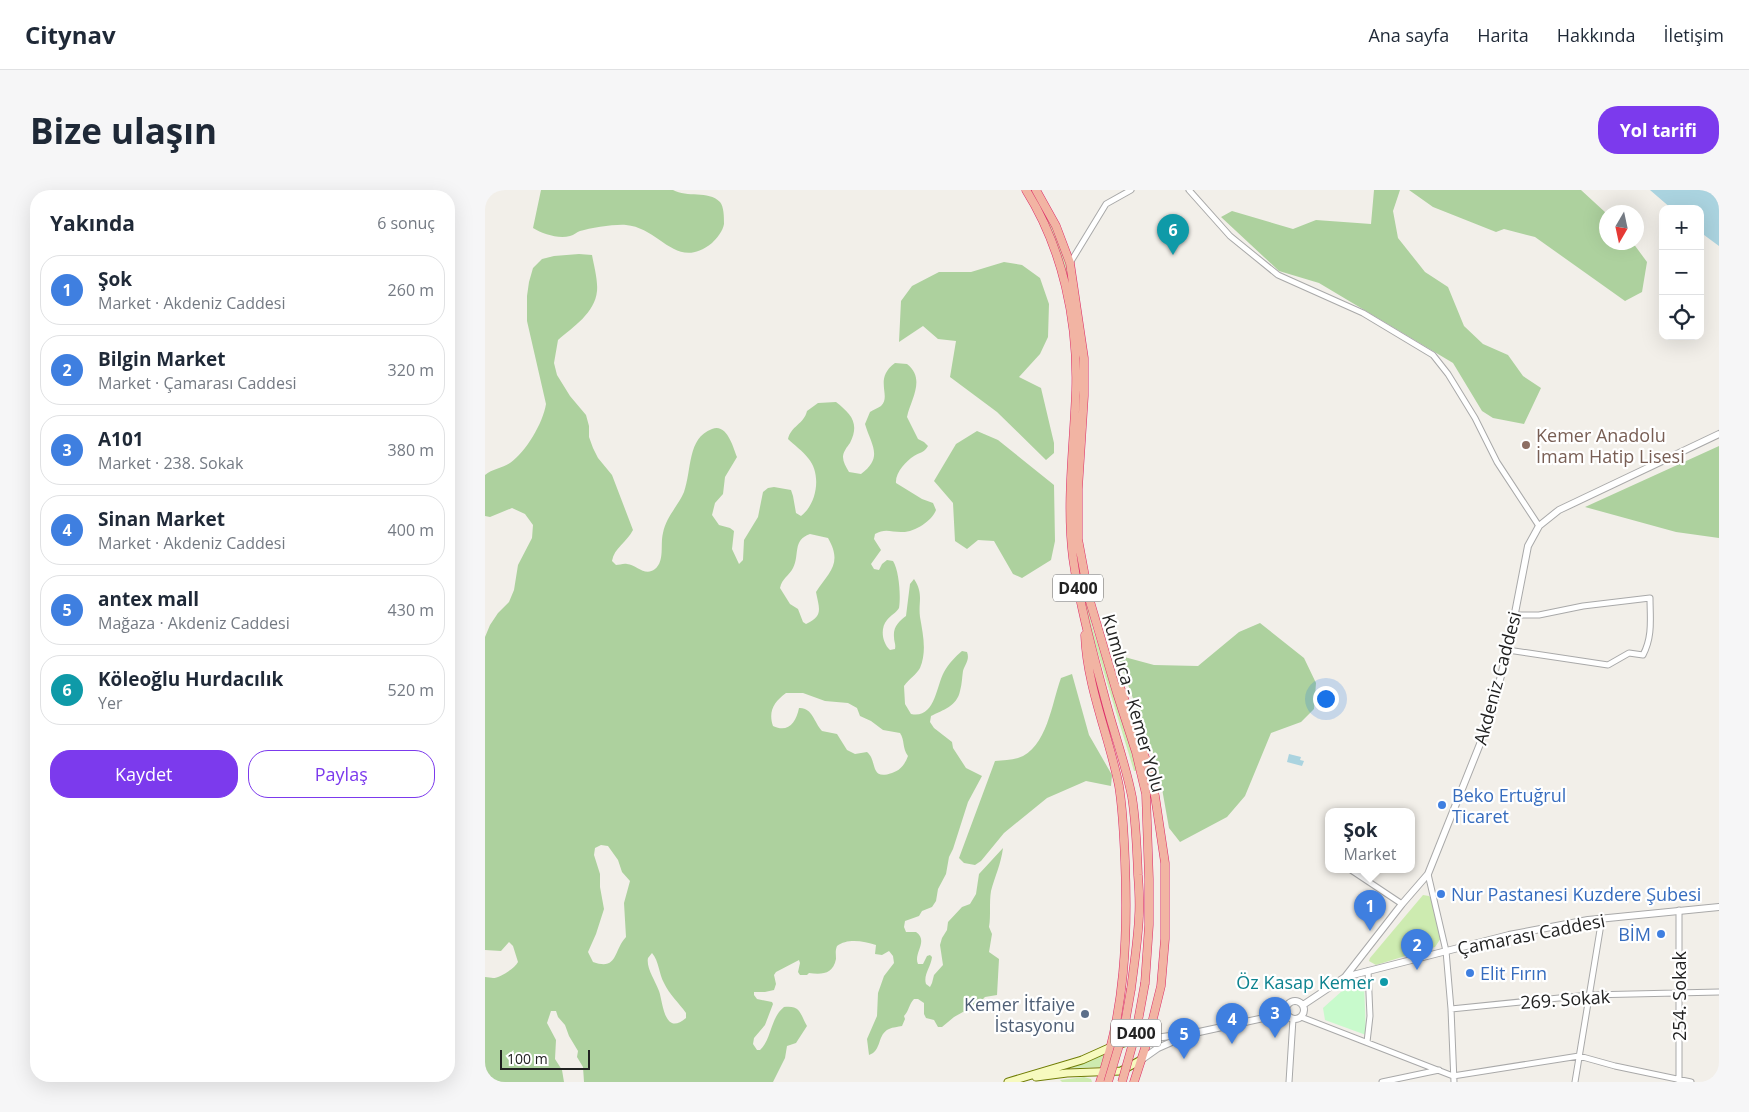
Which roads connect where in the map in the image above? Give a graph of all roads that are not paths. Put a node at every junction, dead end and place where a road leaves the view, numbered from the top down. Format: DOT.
graph roads {
  1 [pos="1026,190"];
  2 [pos="1036,190"];
  3 [pos="1131,190"];
  4 [pos="1189,190"];
  5 [pos="1070,263"];
  6 [pos="1719,434"];
  7 [pos="1539,526"];
  8 [pos="1514,615"];
  9 [pos="1085,618"];
  10 [pos="1507,650"];
  11 [pos="1105,652"];
  12 [pos="1356,873"];
  13 [pos="1428,874"];
  14 [pos="1402,904"];
  15 [pos="1719,907"];
  16 [pos="1679,910"];
  17 [pos="1602,918"];
  18 [pos="1446,951"];
  19 [pos="1368,971"];
  20 [pos="1345,977"];
  21 [pos="1719,992"];
  22 [pos="1680,994"];
  23 [pos="1589,995"];
  24 [pos="1303,1005"];
  25 [pos="1451,1009"];
  26 [pos="1287,1013"];
  27 [pos="1301,1018"];
  28 [pos="1293,1019"];
  29 [pos="1199,1032"];
  30 [pos="1148,1039"];
  31 [pos="1367,1042"];
  32 [pos="1111,1047"];
  33 [pos="1579,1056"];
  34 [pos="1141,1060"];
  35 [pos="1439,1070"];
  36 [pos="1104,1072"];
  37 [pos="1454,1079"];
  38 [pos="1010,1081"];
  39 [pos="1397,1081"];
  40 [pos="1679,1081"];
  41 [pos="1100,1082"];
  42 [pos="1108,1082"];
  43 [pos="1122,1082"];
  44 [pos="1134,1082"];
  45 [pos="1289,1082"];
  46 [pos="1382,1082"];
  47 [pos="1575,1082"];
  48 [pos="1691,1082"];
  1 -- 9 [label="highway, Kumluca - Kemer Yolu / D400"];
  2 -- 5 [label="highway, Kumluca - Kemer Yolu / D400"];
  3 -- 5 [label="street"];
  4 -- 7 [label="street"];
  5 -- 11 [label="highway, Kumluca - Kemer Yolu / D400"];
  6 -- 7 [label="street, Akdeniz Caddesi"];
  7 -- 8 [label="street, Akdeniz Caddesi"];
  8 -- 10 [label="street, Akdeniz Caddesi"];
  8 -- 10 [label="street"];
  9 -- 32 [label="highway, Kumluca - Kemer Yolu / D400"];
  9 -- 42 [label="highway, Kumluca - Kemer Yolu / D400, bridge"];
  10 -- 13 [label="street, Akdeniz Caddesi"];
  11 -- 30 [label="highway"];
  11 -- 43 [label="highway, Kumluca - Kemer Yolu / D400, bridge"];
  12 -- 14 [label="street"];
  13 -- 14 [label="street, Akdeniz Caddesi"];
  13 -- 18 [label="street"];
  14 -- 20 [label="street, Akdeniz Caddesi"];
  15 -- 16 [label="street, Çamarası Caddesi"];
  16 -- 17 [label="street, Çamarası Caddesi"];
  16 -- 22 [label="street, 254. Sokak"];
  17 -- 18 [label="street, Çamarası Caddesi"];
  17 -- 23 [label="street"];
  18 -- 19 [label="street, Çamarası Caddesi"];
  18 -- 25 [label="street"];
  19 -- 20 [label="street, Çamarası Caddesi"];
  19 -- 31 [label="street"];
  20 -- 24 [label="street, Akdeniz Caddesi"];
  21 -- 22 [label="street, 269. Sokak"];
  22 -- 23 [label="street, 269. Sokak"];
  22 -- 40 [label="street, 254. Sokak"];
  23 -- 25 [label="street, 269. Sokak"];
  23 -- 33 [label="street"];
  24 -- 26 [label="street"];
  24 -- 27 [label="street"];
  25 -- 37 [label="street"];
  26 -- 28 [label="street"];
  26 -- 29 [label="street"];
  27 -- 28 [label="street"];
  27 -- 31 [label="street"];
  28 -- 45 [label="street"];
  29 -- 30 [label="street"];
  29 -- 34 [label="street"];
  30 -- 32 [label="main road"];
  30 -- 34 [label="highway"];
  31 -- 35 [label="street"];
  32 -- 36 [label="highway, Kumluca - Kemer Yolu / D400"];
  32 -- 38 [label="main road"];
  33 -- 37 [label="street"];
  33 -- 40 [label="street"];
  33 -- 47 [label="street"];
  34 -- 36 [label="main road"];
  34 -- 44 [label="highway"];
  35 -- 37 [label="street"];
  35 -- 39 [label="street"];
  36 -- 38 [label="main road"];
  36 -- 41 [label="highway, Kumluca - Kemer Yolu / D400"];
  39 -- 46 [label="street"];
  40 -- 48 [label="street"];
}
